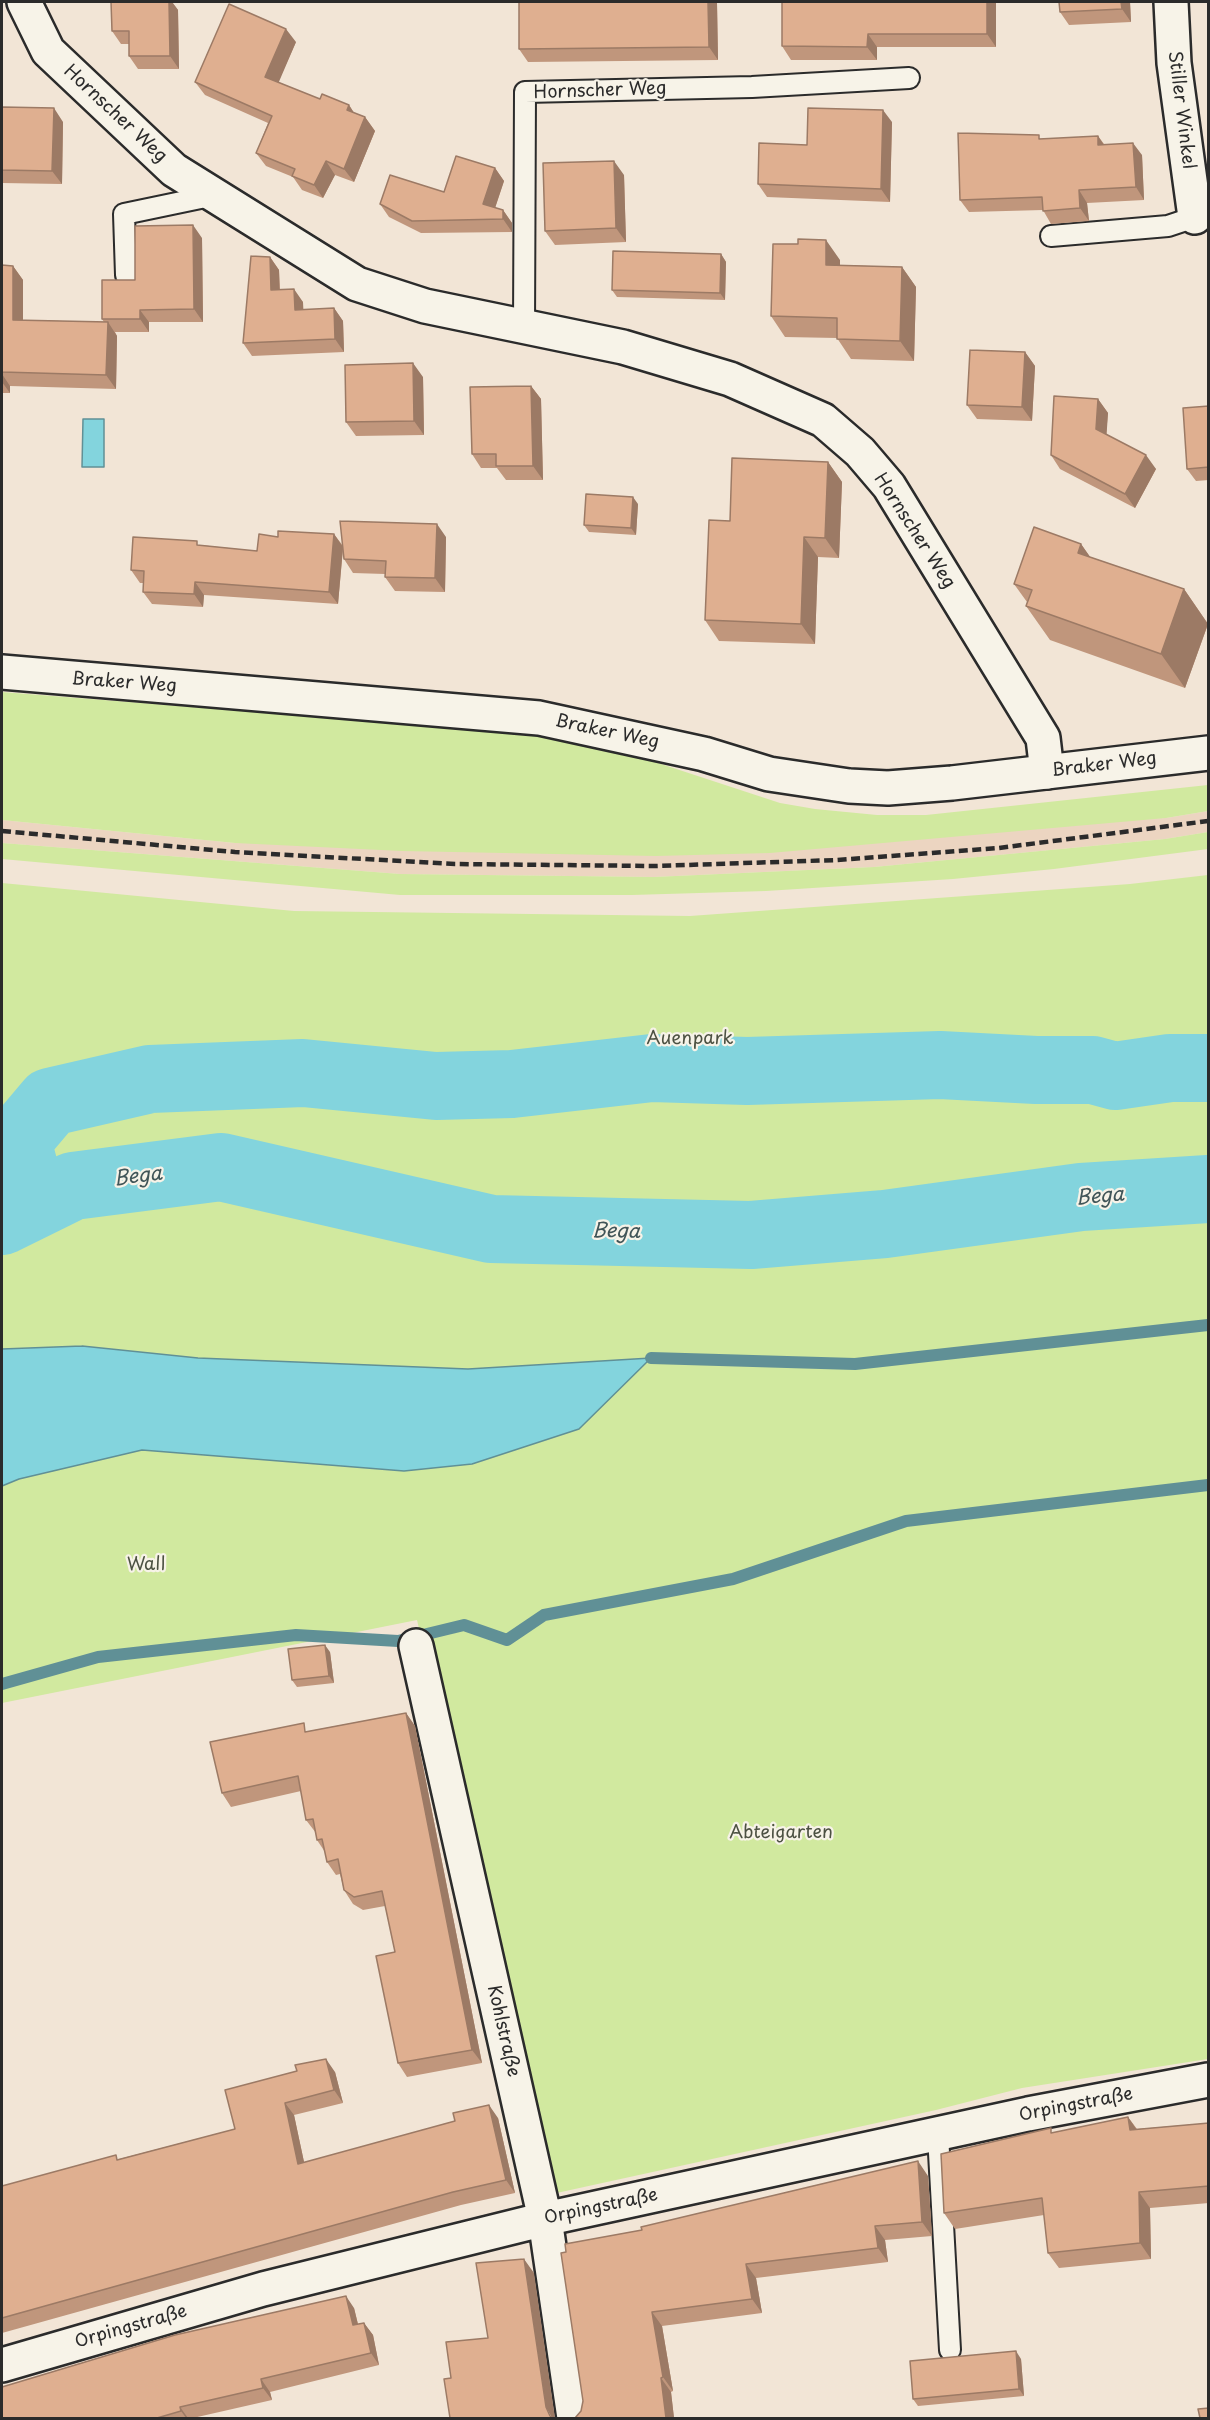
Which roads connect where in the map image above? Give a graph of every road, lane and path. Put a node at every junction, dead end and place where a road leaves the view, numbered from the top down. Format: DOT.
graph roads {
  1 [pos="24,2"];
  2 [pos="1171,2"];
  3 [pos="909,78"];
  4 [pos="214,195"];
  5 [pos="1195,217"];
  6 [pos="1051,236"];
  7 [pos="126,275"];
  8 [pos="524,328"];
  9 [pos="2,672"];
  10 [pos="1209,753"];
  11 [pos="1047,772"];
  12 [pos="416,1646"];
  13 [pos="1209,2080"];
  14 [pos="938,2135"];
  15 [pos="545,2219"];
  16 [pos="950,2350"];
  17 [pos="2,2365"];
  18 [pos="574,2418"];
  1 -- 4 [label="street, Hornscher Weg"];
  2 -- 5 [label="street, Stiller Winkel"];
  3 -- 8 [label="lane, Hornscher Weg"];
  4 -- 7 [label="lane"];
  4 -- 8 [label="street, Hornscher Weg"];
  5 -- 6 [label="lane"];
  8 -- 11 [label="street, Hornscher Weg"];
  9 -- 11 [label="street, Braker Weg"];
  10 -- 11 [label="street, Braker Weg"];
  12 -- 15 [label="street, Kohlstraße"];
  13 -- 14 [label="street, Orpingstraße"];
  14 -- 15 [label="street, Orpingstraße"];
  14 -- 16 [label="lane"];
  15 -- 17 [label="street, Orpingstraße"];
  15 -- 18 [label="street, Kohlstraße"];
}
